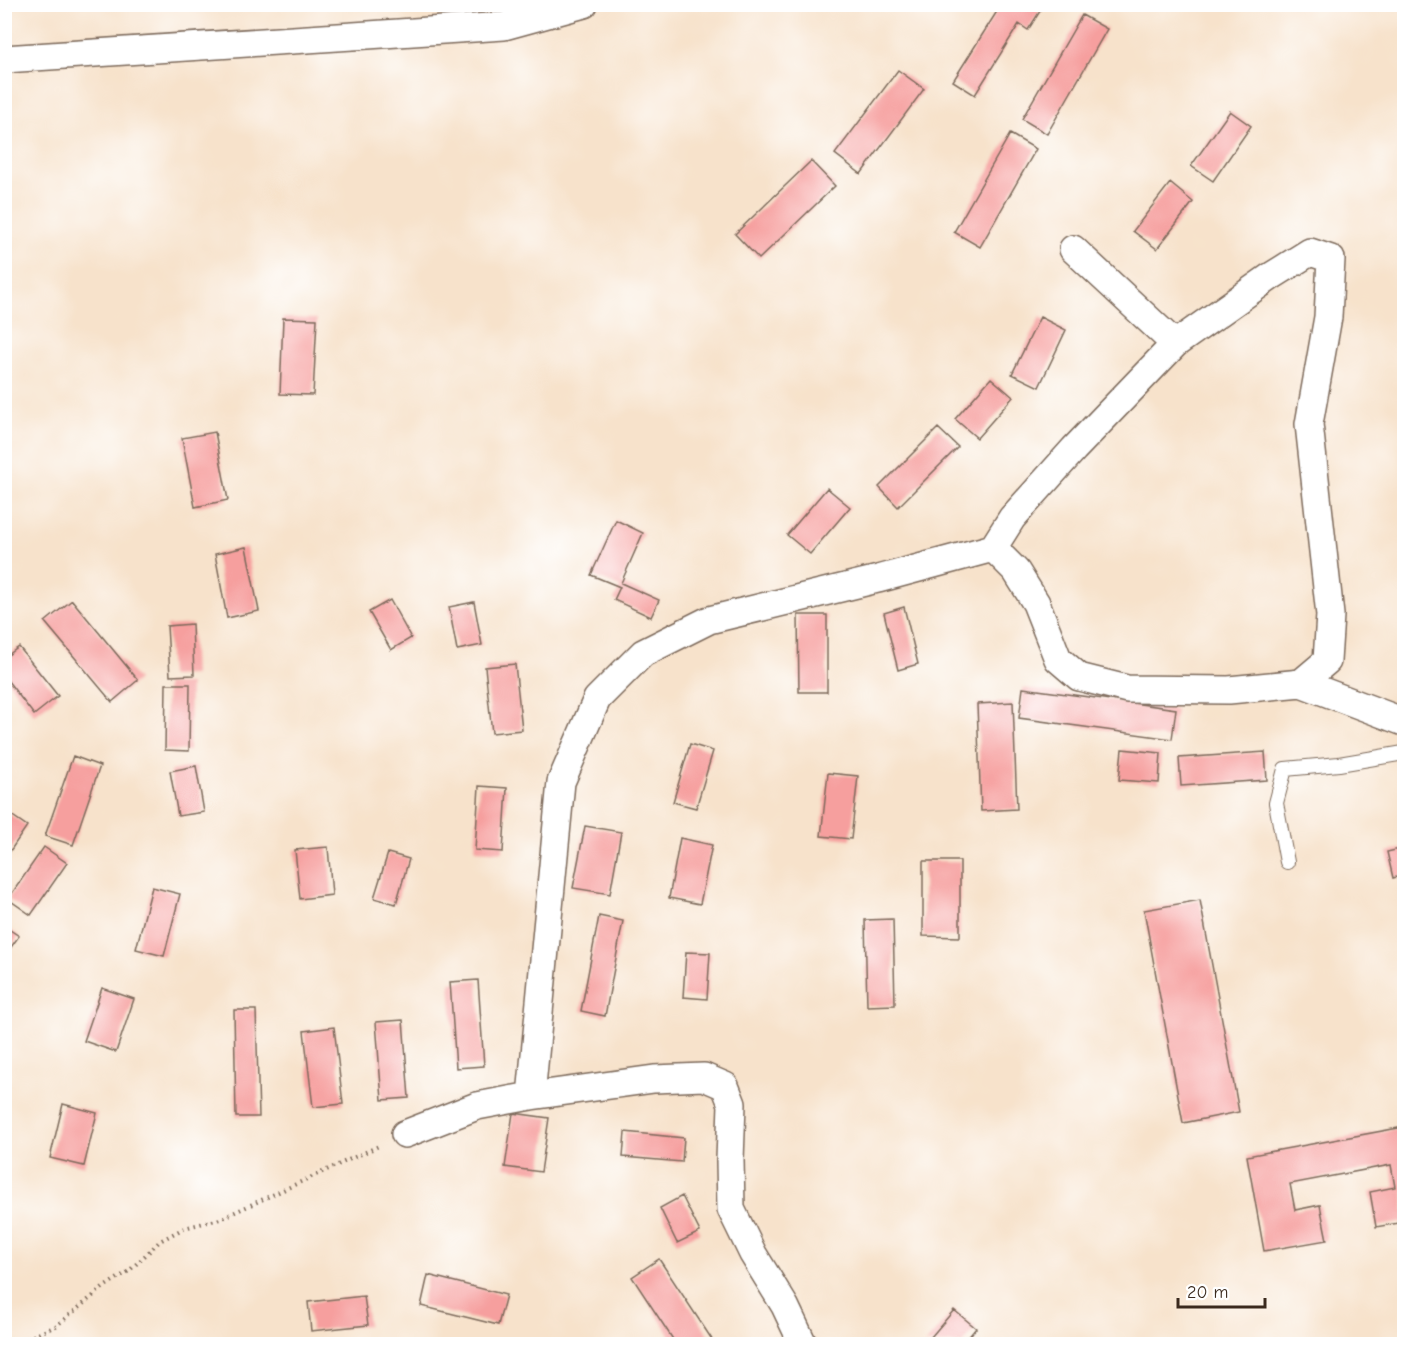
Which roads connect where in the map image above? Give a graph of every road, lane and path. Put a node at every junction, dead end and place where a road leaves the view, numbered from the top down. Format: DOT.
graph roads {
  1 [pos="584,4"];
  2 [pos="4,59"];
  3 [pos="1072,249"];
  4 [pos="1175,344"];
  5 [pos="993,548"];
  6 [pos="1300,683"];
  7 [pos="1404,722"];
  8 [pos="1404,753"];
  9 [pos="1287,862"];
  10 [pos="531,1096"];
  11 [pos="405,1134"];
  12 [pos="4,1343"];
  13 [pos="803,1344"];
  1 -- 2 [label="street"];
  3 -- 4 [label="street"];
  4 -- 5 [label="street"];
  4 -- 6 [label="street"];
  5 -- 6 [label="street"];
  5 -- 10 [label="street"];
  6 -- 7 [label="street"];
  8 -- 9 [label="lane"];
  10 -- 11 [label="street"];
  10 -- 13 [label="street"];
  11 -- 12 [label="path"];
}
